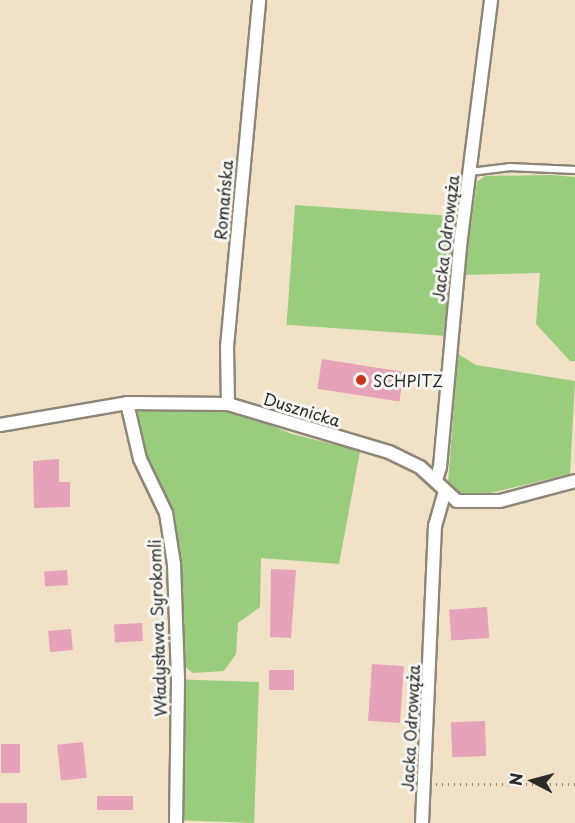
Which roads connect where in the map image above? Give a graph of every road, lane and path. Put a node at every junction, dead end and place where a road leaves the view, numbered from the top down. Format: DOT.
graph roads {
  1 [pos="259,0"];
  2 [pos="491,0"];
  3 [pos="575,170"];
  4 [pos="470,172"];
  5 [pos="127,403"];
  6 [pos="228,404"];
  7 [pos="0,425"];
  8 [pos="436,480"];
  9 [pos="575,481"];
  10 [pos="445,492"];
  11 [pos="424,784"];
  12 [pos="575,784"];
  13 [pos="176,823"];
  14 [pos="422,823"];
  1 -- 6 [label="street, Romańska"];
  2 -- 4 [label="street, Jacka Odrowąża"];
  3 -- 4 [label="lane"];
  4 -- 8 [label="street, Jacka Odrowąża"];
  5 -- 6 [label="street, Dusznicka"];
  5 -- 7 [label="street, Dusznicka"];
  5 -- 13 [label="street, Władysława Syrokomli"];
  6 -- 8 [label="street, Dusznicka"];
  8 -- 10 [label="street, Dusznicka"];
  9 -- 10 [label="street"];
  10 -- 11 [label="street, Jacka Odrowąża"];
  11 -- 12 [label="path"];
  11 -- 14 [label="street, Jacka Odrowąża"];
}
